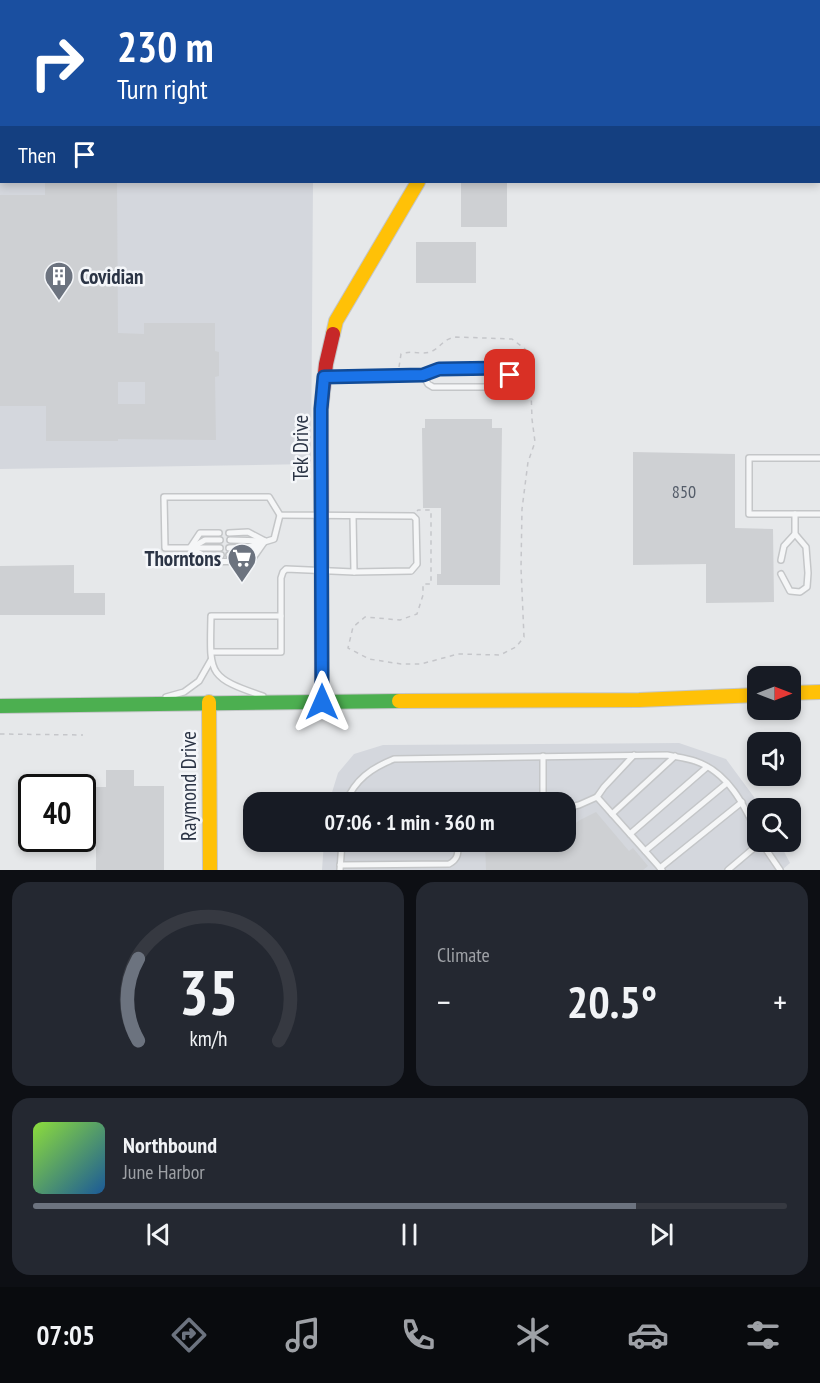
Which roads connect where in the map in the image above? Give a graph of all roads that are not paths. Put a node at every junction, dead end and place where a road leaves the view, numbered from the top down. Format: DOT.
graph roads {
  1 [pos="417,183"];
  2 [pos="423,375"];
  3 [pos="324,377"];
  4 [pos="820,458"];
  5 [pos="795,514"];
  6 [pos="820,514"];
  7 [pos="280,515"];
  8 [pos="321,515"];
  9 [pos="353,516"];
  10 [pos="795,534"];
  11 [pos="220,536"];
  12 [pos="230,536"];
  13 [pos="265,541"];
  14 [pos="190,548"];
  15 [pos="220,548"];
  16 [pos="230,548"];
  17 [pos="220,555"];
  18 [pos="229,555"];
  19 [pos="781,560"];
  20 [pos="321,572"];
  21 [pos="354,572"];
  22 [pos="781,574"];
  23 [pos="281,616"];
  24 [pos="211,652"];
  25 [pos="211,660"];
  26 [pos="820,692"];
  27 [pos="801,693"];
  28 [pos="747,695"];
  29 [pos="209,702"];
  30 [pos="275,702"];
  31 [pos="322,702"];
  32 [pos="156,703"];
  33 [pos="0,706"];
  34 [pos="634,755"];
  35 [pos="543,756"];
  36 [pos="675,756"];
  37 [pos="707,767"];
  38 [pos="727,783"];
  39 [pos="351,792"];
  40 [pos="543,792"];
  41 [pos="597,798"];
  42 [pos="742,802"];
  43 [pos="576,806"];
  44 [pos="747,812"];
  45 [pos="612,814"];
  46 [pos="630,834"];
  47 [pos="645,851"];
  48 [pos="341,852"];
  49 [pos="458,852"];
  50 [pos="749,852"];
  51 [pos="768,852"];
  52 [pos="340,867"];
  53 [pos="661,869"];
  54 [pos="210,870"];
  55 [pos="728,870"];
  56 [pos="780,870"];
  1 -- 3 [label="main road, Tek Drive"];
  2 -- 2 [label="lane"];
  2 -- 3 [label="lane"];
  3 -- 8 [label="main road, Tek Drive"];
  4 -- 5 [label="lane"];
  5 -- 6 [label="lane"];
  5 -- 10 [label="lane"];
  7 -- 8 [label="lane"];
  7 -- 13 [label="lane"];
  7 -- 14 [label="lane"];
  8 -- 9 [label="lane"];
  8 -- 20 [label="main road, Tek Drive"];
  9 -- 21 [label="lane"];
  9 -- 21 [label="lane"];
  10 -- 19 [label="lane"];
  10 -- 22 [label="lane"];
  11 -- 14 [label="lane"];
  12 -- 13 [label="lane"];
  13 -- 14 [label="lane"];
  13 -- 16 [label="lane"];
  13 -- 18 [label="lane"];
  14 -- 15 [label="lane"];
  14 -- 17 [label="lane"];
  20 -- 21 [label="lane"];
  20 -- 23 [label="lane"];
  20 -- 31 [label="main road, Tek Drive"];
  23 -- 24 [label="lane"];
  23 -- 24 [label="lane"];
  24 -- 25 [label="lane"];
  25 -- 30 [label="lane"];
  25 -- 32 [label="lane"];
  26 -- 27 [label="main road"];
  28 -- 31 [label="main road"];
  29 -- 30 [label="main road"];
  29 -- 32 [label="main road"];
  29 -- 54 [label="main road, Raymond Drive"];
  30 -- 31 [label="main road"];
  32 -- 33 [label="main road"];
  34 -- 35 [label="lane"];
  34 -- 36 [label="lane"];
  34 -- 41 [label="lane"];
  35 -- 39 [label="lane"];
  35 -- 40 [label="lane"];
  36 -- 37 [label="lane"];
  36 -- 45 [label="lane"];
  37 -- 38 [label="lane"];
  37 -- 46 [label="lane"];
  38 -- 42 [label="lane"];
  38 -- 47 [label="lane"];
  41 -- 43 [label="lane"];
  41 -- 45 [label="lane"];
  42 -- 44 [label="lane"];
  42 -- 53 [label="lane"];
  45 -- 46 [label="lane"];
  46 -- 47 [label="lane"];
  47 -- 53 [label="lane"];
  48 -- 52 [label="lane"];
  49 -- 52 [label="lane"];
  50 -- 55 [label="lane"];
  51 -- 56 [label="lane"];
}
